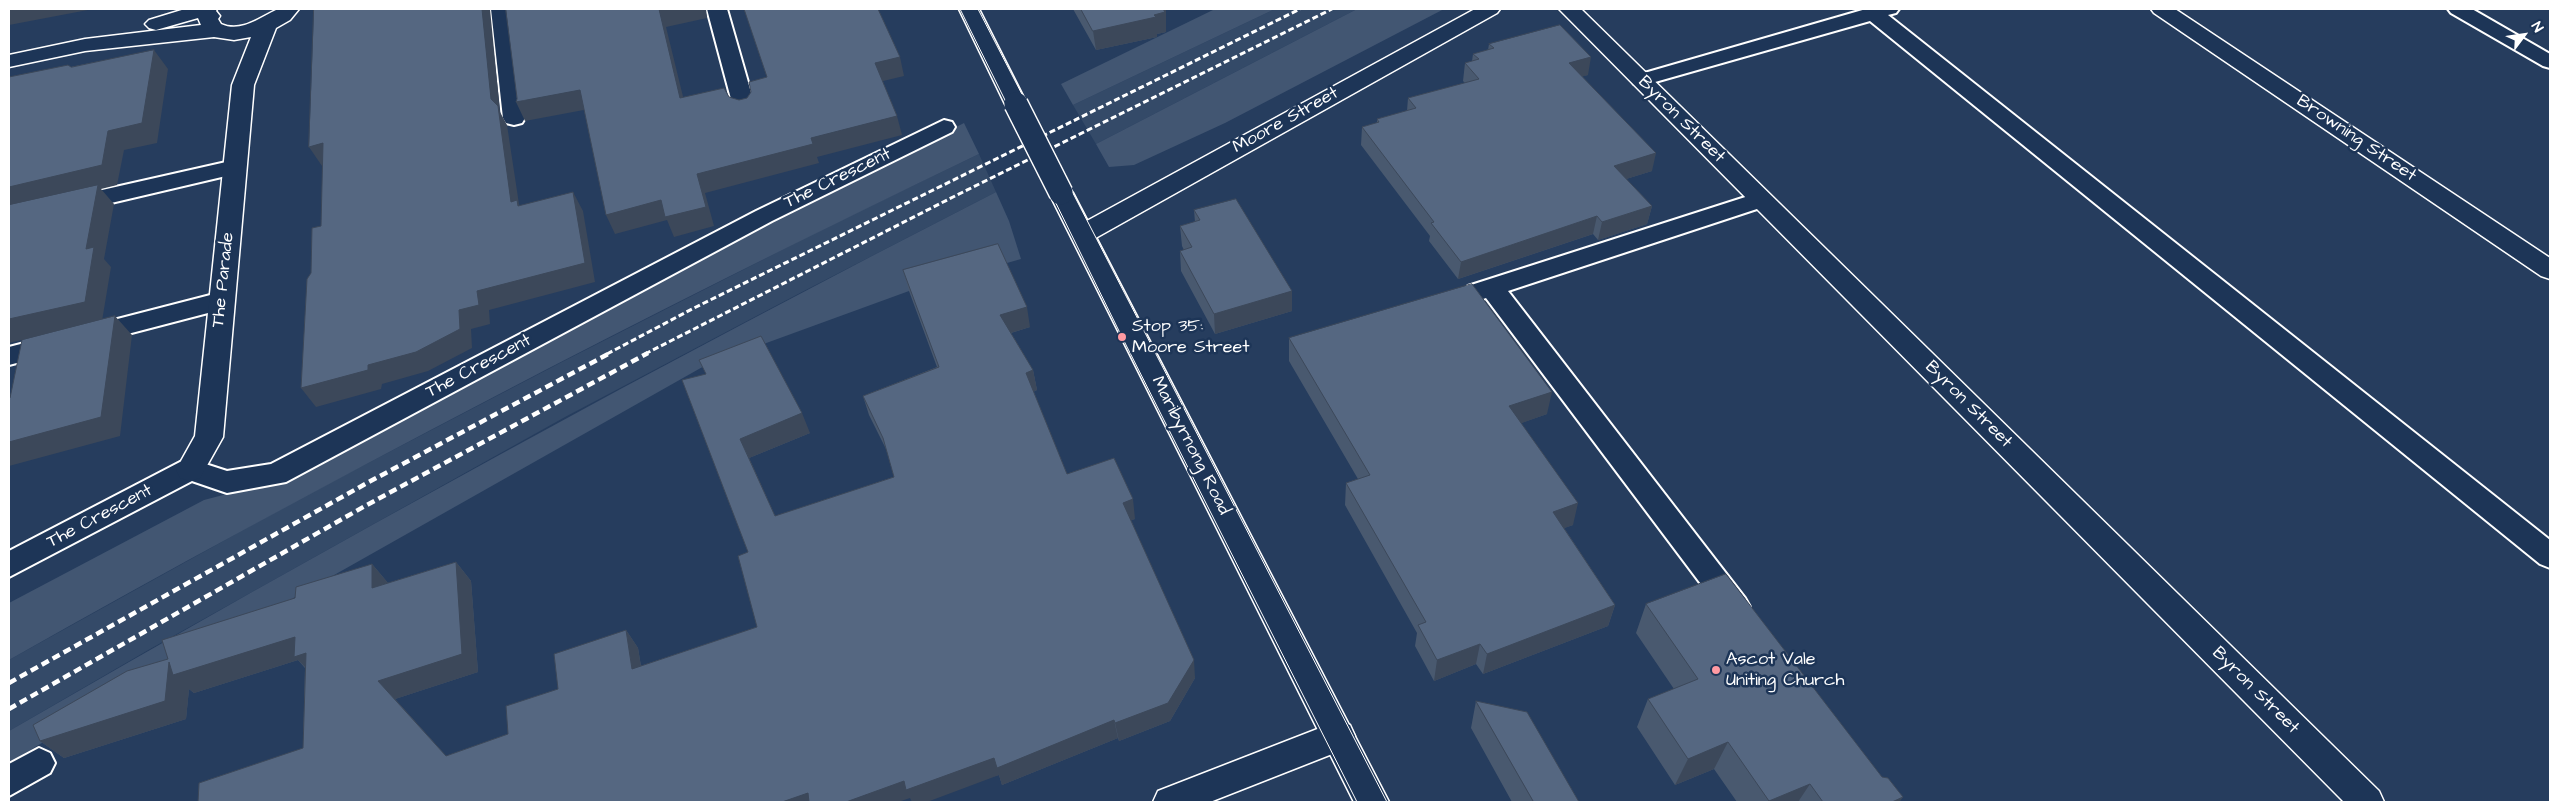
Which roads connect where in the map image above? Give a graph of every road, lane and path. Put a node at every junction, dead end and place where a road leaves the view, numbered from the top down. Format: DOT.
graph roads {
  1 [pos="207,9"];
  2 [pos="216,9"];
  3 [pos="306,9"];
  4 [pos="501,9"];
  5 [pos="717,9"];
  6 [pos="969,9"];
  7 [pos="1490,9"];
  8 [pos="1569,9"];
  9 [pos="2161,9"];
  10 [pos="2458,9"];
  11 [pos="1881,11"];
  12 [pos="279,17"];
  13 [pos="223,31"];
  14 [pos="85,46"];
  15 [pos="9,61"];
  16 [pos="2550,62"];
  17 [pos="1641,80"];
  18 [pos="243,85"];
  19 [pos="745,110"];
  20 [pos="514,118"];
  21 [pos="944,127"];
  22 [pos="235,167"];
  23 [pos="1761,200"];
  24 [pos="9,219"];
  25 [pos="1083,234"];
  26 [pos="2550,270"];
  27 [pos="1492,288"];
  28 [pos="1459,298"];
  29 [pos="222,301"];
  30 [pos="9,356"];
  31 [pos="190,470"];
  32 [pos="2550,556"];
  33 [pos="9,565"];
  34 [pos="1752,629"];
  35 [pos="1338,736"];
  36 [pos="39,763"];
  37 [pos="9,782"];
  38 [pos="1170,802"];
  39 [pos="1372,802"];
  40 [pos="2367,802"];
  1 -- 14 [label="street"];
  2 -- 13 [label="street, The Parade"];
  3 -- 12 [label="street"];
  4 -- 20 [label="lane"];
  5 -- 19 [label="lane"];
  6 -- 25 [label="street, Maribyrnong Road, bridge"];
  7 -- 25 [label="street, Moore Street"];
  8 -- 17 [label="street, Byron Street"];
  9 -- 26 [label="street, Browning Street"];
  10 -- 16 [label="lane"];
  11 -- 17 [label="lane"];
  11 -- 32 [label="lane"];
  12 -- 13 [label="street"];
  12 -- 18 [label="street, The Parade"];
  13 -- 14 [label="street"];
  13 -- 18 [label="street, The Parade"];
  14 -- 15 [label="street"];
  17 -- 23 [label="street, Byron Street"];
  18 -- 22 [label="street, The Parade"];
  21 -- 31 [label="lane, The Crescent"];
  22 -- 24 [label="lane"];
  22 -- 29 [label="street, The Parade"];
  23 -- 27 [label="lane"];
  23 -- 40 [label="street, Byron Street"];
  25 -- 35 [label="street, Maribyrnong Road"];
  27 -- 28 [label="lane"];
  27 -- 34 [label="lane"];
  29 -- 30 [label="lane"];
  29 -- 31 [label="street, The Parade"];
  31 -- 33 [label="lane, The Crescent"];
  35 -- 38 [label="street"];
  35 -- 39 [label="street, Maribyrnong Road"];
  36 -- 37 [label="lane"];
}
